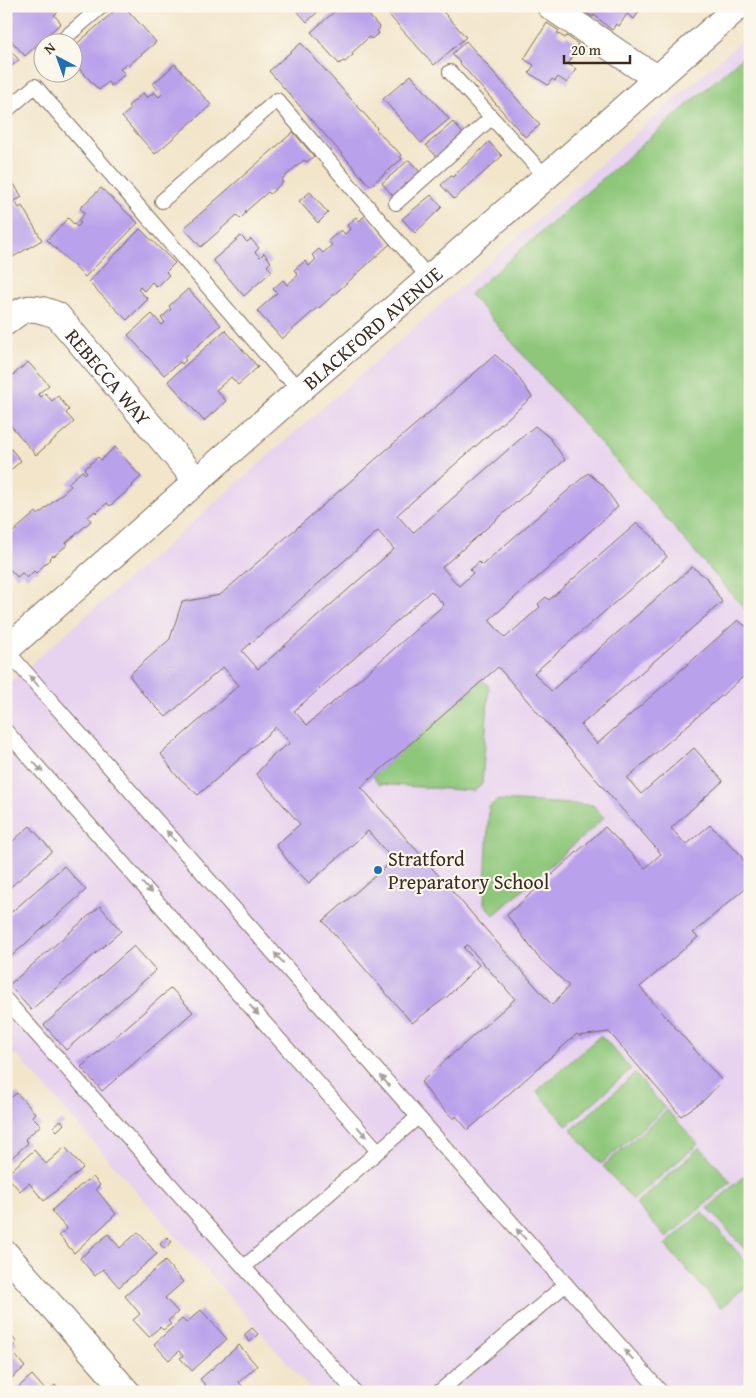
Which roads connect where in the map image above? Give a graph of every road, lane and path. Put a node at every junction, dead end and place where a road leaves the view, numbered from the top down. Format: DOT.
graph roads {
  1 [pos="102,6"];
  2 [pos="550,6"];
  3 [pos="739,6"];
  4 [pos="72,32"];
  5 [pos="450,72"];
  6 [pos="658,78"];
  7 [pos="6,111"];
  8 [pos="491,118"];
  9 [pos="546,177"];
  10 [pos="162,201"];
  11 [pos="396,203"];
  12 [pos="428,278"];
  13 [pos="6,322"];
  14 [pos="302,388"];
  15 [pos="197,481"];
  16 [pos="6,650"];
  17 [pos="6,730"];
  18 [pos="6,1000"];
  19 [pos="418,1117"];
  20 [pos="378,1151"];
  21 [pos="6,1254"];
  22 [pos="244,1267"];
  23 [pos="566,1284"];
  24 [pos="127,1392"];
  25 [pos="355,1392"];
  26 [pos="440,1392"];
  27 [pos="661,1392"];
  1 -- 4 [label="lane"];
  2 -- 6 [label="street"];
  3 -- 6 [label="street, BLACKFORD AVENUE"];
  5 -- 8 [label="lane"];
  6 -- 9 [label="street, BLACKFORD AVENUE"];
  7 -- 14 [label="lane"];
  8 -- 9 [label="lane"];
  8 -- 11 [label="lane"];
  9 -- 12 [label="street, BLACKFORD AVENUE"];
  10 -- 12 [label="lane"];
  12 -- 14 [label="street, BLACKFORD AVENUE"];
  13 -- 15 [label="street, REBECCA WAY"];
  14 -- 15 [label="street, BLACKFORD AVENUE"];
  15 -- 16 [label="street, BLACKFORD AVENUE"];
  19 -- 16 [label="lane, one-way"];
  17 -- 20 [label="lane, one-way"];
  18 -- 22 [label="lane"];
  19 -- 20 [label="lane"];
  23 -- 19 [label="lane, one-way"];
  20 -- 22 [label="lane"];
  21 -- 24 [label="street"];
  22 -- 25 [label="lane"];
  23 -- 26 [label="lane"];
  27 -- 23 [label="lane, one-way"];
}
